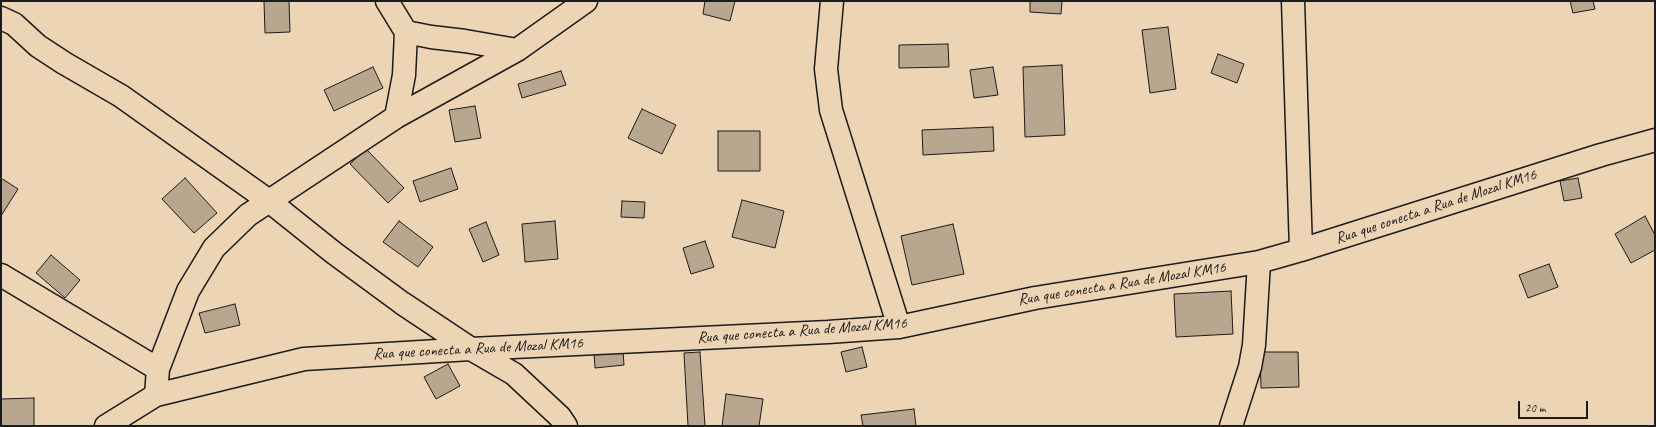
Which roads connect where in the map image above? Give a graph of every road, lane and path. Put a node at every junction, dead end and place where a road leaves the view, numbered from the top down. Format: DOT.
graph roads {
  1 [pos="387,1"];
  2 [pos="586,1"];
  3 [pos="832,1"];
  4 [pos="1293,1"];
  5 [pos="1,18"];
  6 [pos="406,32"];
  7 [pos="517,50"];
  8 [pos="396,117"];
  9 [pos="1655,140"];
  10 [pos="269,200"];
  11 [pos="1301,250"];
  12 [pos="1259,262"];
  13 [pos="1,276"];
  14 [pos="899,327"];
  15 [pos="471,348"];
  16 [pos="158,369"];
  17 [pos="156,395"];
  18 [pos="106,426"];
  19 [pos="566,426"];
  20 [pos="1231,426"];
  1 -- 6 [label="street"];
  2 -- 7 [label="street"];
  3 -- 14 [label="street"];
  4 -- 11 [label="street"];
  5 -- 10 [label="street"];
  6 -- 7 [label="street"];
  6 -- 8 [label="street"];
  7 -- 8 [label="street"];
  8 -- 10 [label="street"];
  9 -- 11 [label="street, Rua que conecta a Rua de Mozal KM16"];
  10 -- 15 [label="street"];
  10 -- 16 [label="street"];
  11 -- 12 [label="street, Rua que conecta a Rua de Mozal KM16"];
  12 -- 14 [label="street, Rua que conecta a Rua de Mozal KM16"];
  12 -- 20 [label="street"];
  13 -- 16 [label="street"];
  14 -- 15 [label="street, Rua que conecta a Rua de Mozal KM16"];
  15 -- 17 [label="street, Rua que conecta a Rua de Mozal KM16"];
  15 -- 19 [label="street"];
  16 -- 17 [label="street"];
  17 -- 18 [label="street, Rua que conecta a Rua de Mozal KM16"];
}
